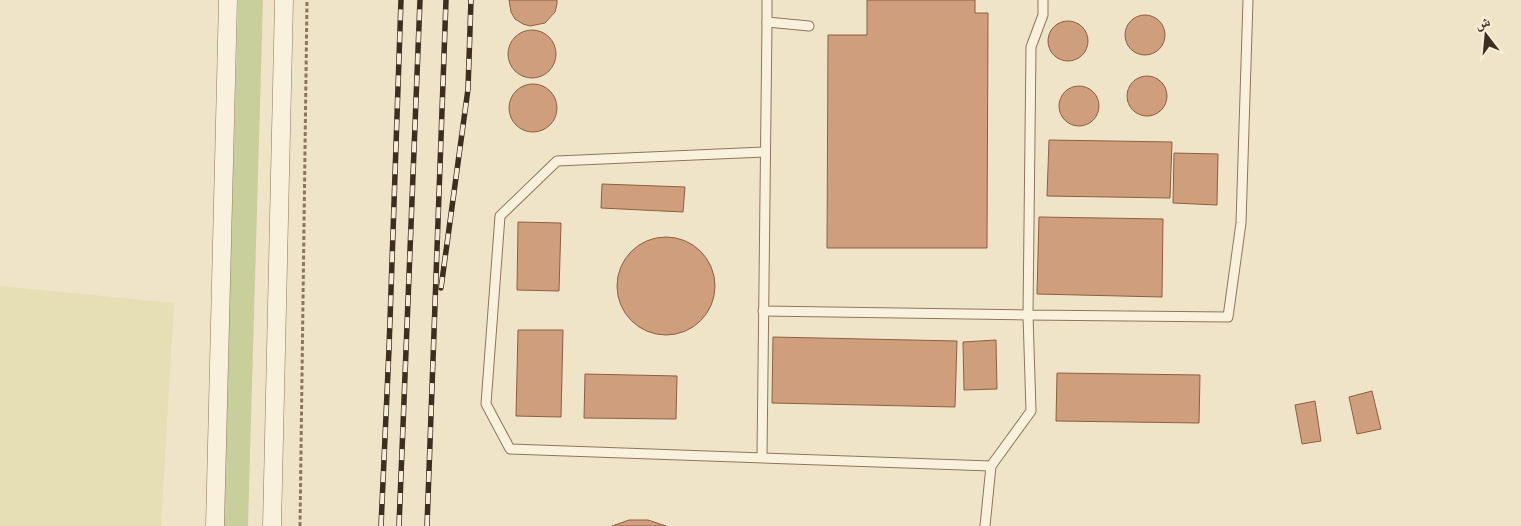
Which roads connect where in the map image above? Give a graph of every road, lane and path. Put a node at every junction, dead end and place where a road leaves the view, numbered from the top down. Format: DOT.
graph roads {
  1 [pos="228,0"];
  2 [pos="284,0"];
  3 [pos="307,0"];
  4 [pos="767,0"];
  5 [pos="1043,0"];
  6 [pos="1248,0"];
  7 [pos="767,22"];
  8 [pos="808,26"];
  9 [pos="765,152"];
  10 [pos="763,311"];
  11 [pos="1028,315"];
  12 [pos="762,457"];
  13 [pos="991,466"];
  14 [pos="215,526"];
  15 [pos="272,526"];
  16 [pos="300,526"];
  17 [pos="985,526"];
  1 -- 14 [label="street"];
  2 -- 15 [label="street"];
  3 -- 16 [label="path"];
  4 -- 7 [label="lane"];
  5 -- 11 [label="lane"];
  6 -- 11 [label="lane"];
  7 -- 8 [label="lane"];
  7 -- 9 [label="lane"];
  9 -- 10 [label="lane"];
  9 -- 12 [label="lane"];
  10 -- 11 [label="lane"];
  10 -- 12 [label="lane"];
  11 -- 13 [label="lane"];
  12 -- 13 [label="lane"];
  13 -- 17 [label="lane"];
}
